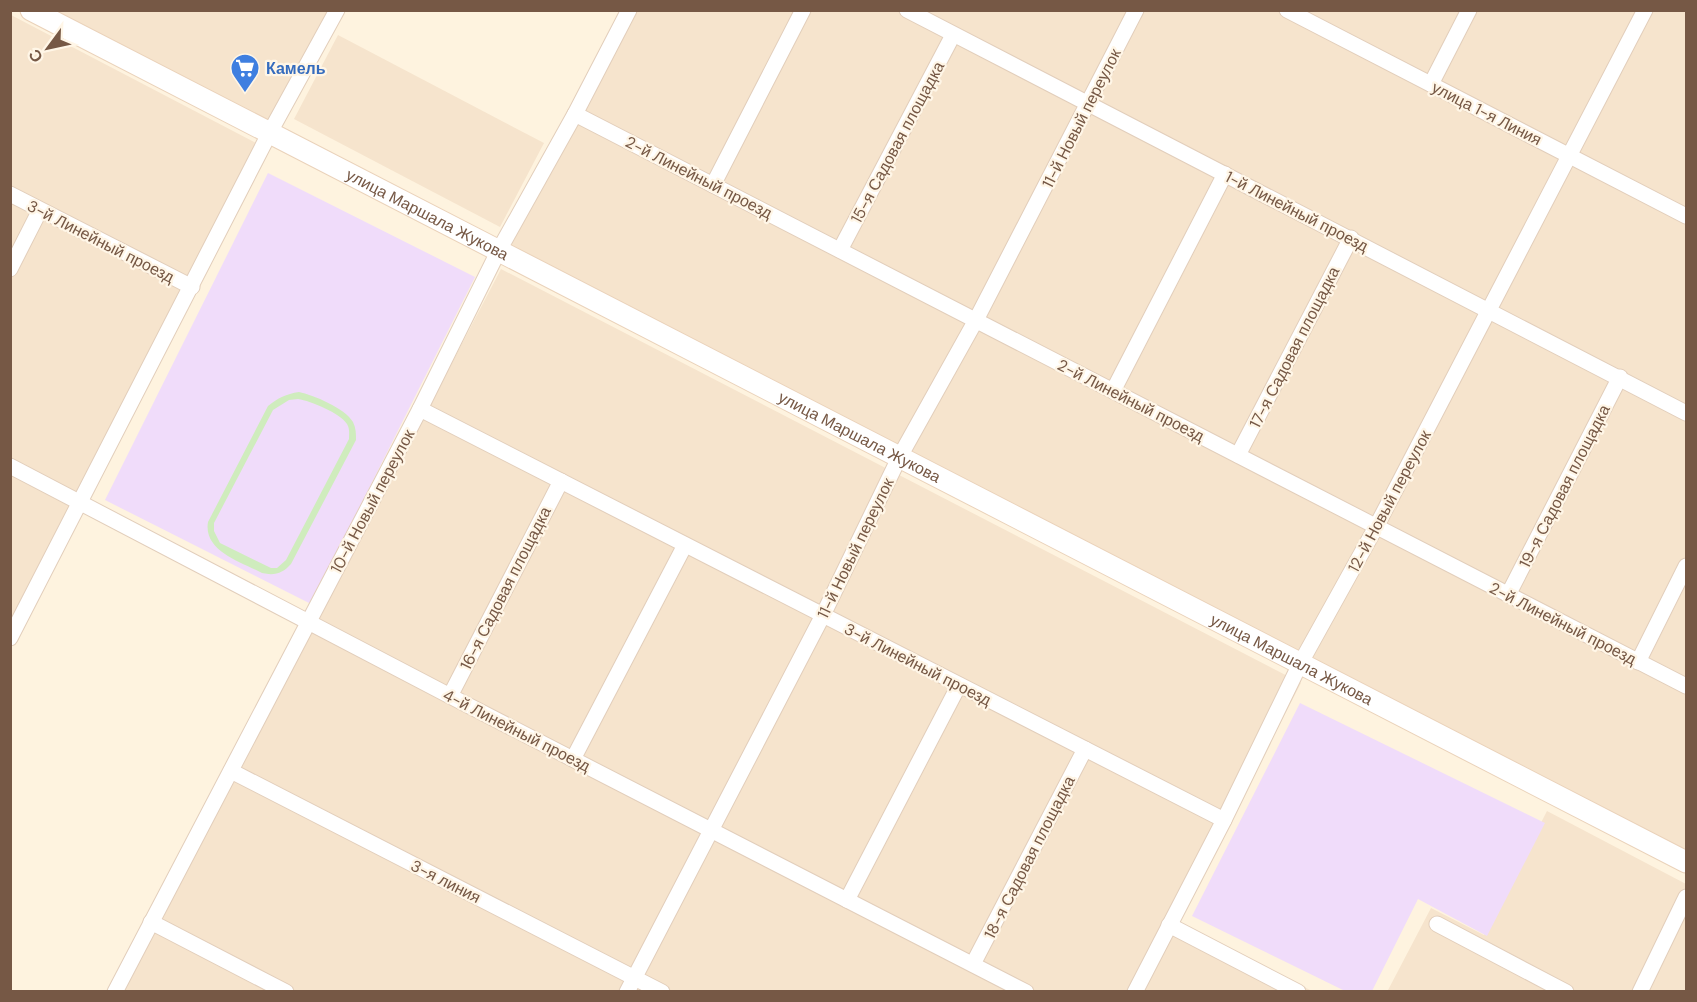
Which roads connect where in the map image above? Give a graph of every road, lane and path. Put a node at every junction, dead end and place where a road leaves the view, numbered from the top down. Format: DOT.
graph roads {
  1 [pos="31,10"];
  2 [pos="338,10"];
  3 [pos="629,10"];
  4 [pos="803,10"];
  5 [pos="907,10"];
  6 [pos="1136,10"];
  7 [pos="1287,10"];
  8 [pos="1469,10"];
  9 [pos="1645,10"];
  10 [pos="1308,15"];
  11 [pos="953,35"];
  12 [pos="1431,84"];
  13 [pos="1088,104"];
  14 [pos="575,114"];
  15 [pos="269,134"];
  16 [pos="1569,156"];
  17 [pos="1225,174"];
  18 [pos="713,185"];
  19 [pos="10,194"];
  20 [pos="40,210"];
  21 [pos="1686,216"];
  22 [pos="1351,238"];
  23 [pos="840,250"];
  24 [pos="498,252"];
  25 [pos="10,269"];
  26 [pos="192,287"];
  27 [pos="1489,310"];
  28 [pos="976,320"];
  29 [pos="1620,377"];
  30 [pos="1113,391"];
  31 [pos="420,409"];
  32 [pos="1686,413"];
  33 [pos="1238,455"];
  34 [pos="899,458"];
  35 [pos="10,466"];
  36 [pos="561,481"];
  37 [pos="81,502"];
  38 [pos="1376,527"];
  39 [pos="685,545"];
  40 [pos="1686,566"];
  41 [pos="1508,595"];
  42 [pos="823,615"];
  43 [pos="308,623"];
  44 [pos="10,638"];
  45 [pos="1638,662"];
  46 [pos="1300,664"];
  47 [pos="959,685"];
  48 [pos="1686,686"];
  49 [pos="450,696"];
  50 [pos="1085,749"];
  51 [pos="573,759"];
  52 [pos="231,771"];
  53 [pos="1224,820"];
  54 [pos="711,830"];
  55 [pos="1686,862"];
  56 [pos="1686,897"];
  57 [pos="847,900"];
  58 [pos="151,922"];
  59 [pos="1437,924"];
  60 [pos="1169,925"];
  61 [pos="973,964"];
  62 [pos="631,985"];
  63 [pos="115,992"];
  64 [pos="286,992"];
  65 [pos="662,992"];
  66 [pos="1026,992"];
  67 [pos="1135,992"];
  68 [pos="1298,992"];
  69 [pos="1566,992"];
  70 [pos="1640,992"];
  1 -- 15 [label="main road, улица Маршала Жукова"];
  2 -- 15 [label="street"];
  3 -- 14 [label="street, 10-й Новый переулок"];
  4 -- 18 [label="street"];
  5 -- 11 [label="street, 1-й Линейный проезд"];
  6 -- 13 [label="street, 11-й Новый переулок"];
  7 -- 10 [label="street, улица 1-я Линия"];
  8 -- 12 [label="street"];
  9 -- 16 [label="street, 12-й Новый переулок"];
  10 -- 12 [label="street, улица 1-я Линия"];
  11 -- 13 [label="street, 1-й Линейный проезд"];
  11 -- 23 [label="street, 15-я Садовая площадка"];
  12 -- 16 [label="street, улица 1-я Линия"];
  13 -- 17 [label="street, 1-й Линейный проезд"];
  13 -- 28 [label="street, 11-й Новый переулок"];
  14 -- 18 [label="street, 2-й Линейный проезд"];
  14 -- 24 [label="street, 10-й Новый переулок"];
  15 -- 24 [label="main road, улица Маршала Жукова"];
  15 -- 26 [label="street"];
  16 -- 21 [label="street, улица 1-я Линия"];
  16 -- 27 [label="street, 12-й Новый переулок"];
  17 -- 22 [label="street, 1-й Линейный проезд"];
  17 -- 30 [label="street"];
  18 -- 23 [label="street, 2-й Линейный проезд"];
  19 -- 20 [label="street, 3-й Линейный проезд"];
  20 -- 25 [label="street"];
  20 -- 26 [label="street, 3-й Линейный проезд"];
  22 -- 27 [label="street, 1-й Линейный проезд"];
  22 -- 33 [label="street, 17-я Садовая площадка"];
  23 -- 28 [label="street, 2-й Линейный проезд"];
  24 -- 31 [label="street, 10-й Новый переулок"];
  24 -- 34 [label="main road, улица Маршала Жукова"];
  26 -- 37 [label="street"];
  27 -- 29 [label="street, 1-й Линейный проезд"];
  27 -- 38 [label="street, 12-й Новый переулок"];
  28 -- 30 [label="street, 2-й Линейный проезд"];
  28 -- 34 [label="street, 11-й Новый переулок"];
  29 -- 32 [label="street, 1-й Линейный проезд"];
  29 -- 41 [label="street, 19-я Садовая площадка"];
  30 -- 33 [label="street, 2-й Линейный проезд"];
  31 -- 36 [label="street, 3-й Линейный проезд"];
  31 -- 43 [label="street, 10-й Новый переулок"];
  33 -- 38 [label="street, 2-й Линейный проезд"];
  34 -- 42 [label="street, 11-й Новый переулок"];
  34 -- 46 [label="main road, улица Маршала Жукова"];
  35 -- 37 [label="street, 4-й Линейный проезд"];
  36 -- 39 [label="street, 3-й Линейный проезд"];
  36 -- 49 [label="street, 16-я Садовая площадка"];
  37 -- 43 [label="street, 4-й Линейный проезд"];
  37 -- 44 [label="street"];
  38 -- 41 [label="street, 2-й Линейный проезд"];
  38 -- 46 [label="street, 12-й Новый переулок"];
  39 -- 42 [label="street, 3-й Линейный проезд"];
  39 -- 51 [label="street"];
  40 -- 45 [label="street"];
  41 -- 45 [label="street, 2-й Линейный проезд"];
  42 -- 47 [label="street, 3-й Линейный проезд"];
  42 -- 54 [label="street, 11-й Новый переулок"];
  43 -- 49 [label="street, 4-й Линейный проезд"];
  43 -- 52 [label="street, 10-й Новый переулок"];
  45 -- 48 [label="street, 2-й Линейный проезд"];
  46 -- 53 [label="street, 12-й Новый переулок"];
  46 -- 55 [label="main road, улица Маршала Жукова"];
  47 -- 50 [label="street, 3-й Линейный проезд"];
  47 -- 57 [label="street"];
  49 -- 51 [label="street, 4-й Линейный проезд"];
  50 -- 53 [label="street, 3-й Линейный проезд"];
  50 -- 61 [label="street, 18-я Садовая площадка"];
  51 -- 54 [label="street, 4-й Линейный проезд"];
  52 -- 58 [label="street, 10-й Новый переулок"];
  52 -- 62 [label="street, 3-я линия"];
  53 -- 60 [label="street, 12-й Новый переулок"];
  54 -- 57 [label="street, 4-й Линейный проезд"];
  54 -- 62 [label="street, 11-й Новый переулок"];
  56 -- 70 [label="street"];
  57 -- 61 [label="street, 4-й Линейный проезд"];
  58 -- 63 [label="street, 10-й Новый переулок"];
  58 -- 64 [label="street"];
  59 -- 69 [label="street"];
  60 -- 67 [label="street, 12-й Новый переулок"];
  60 -- 68 [label="street"];
  61 -- 66 [label="street, 4-й Линейный проезд"];
  62 -- 65 [label="street, 3-я линия"];
}
